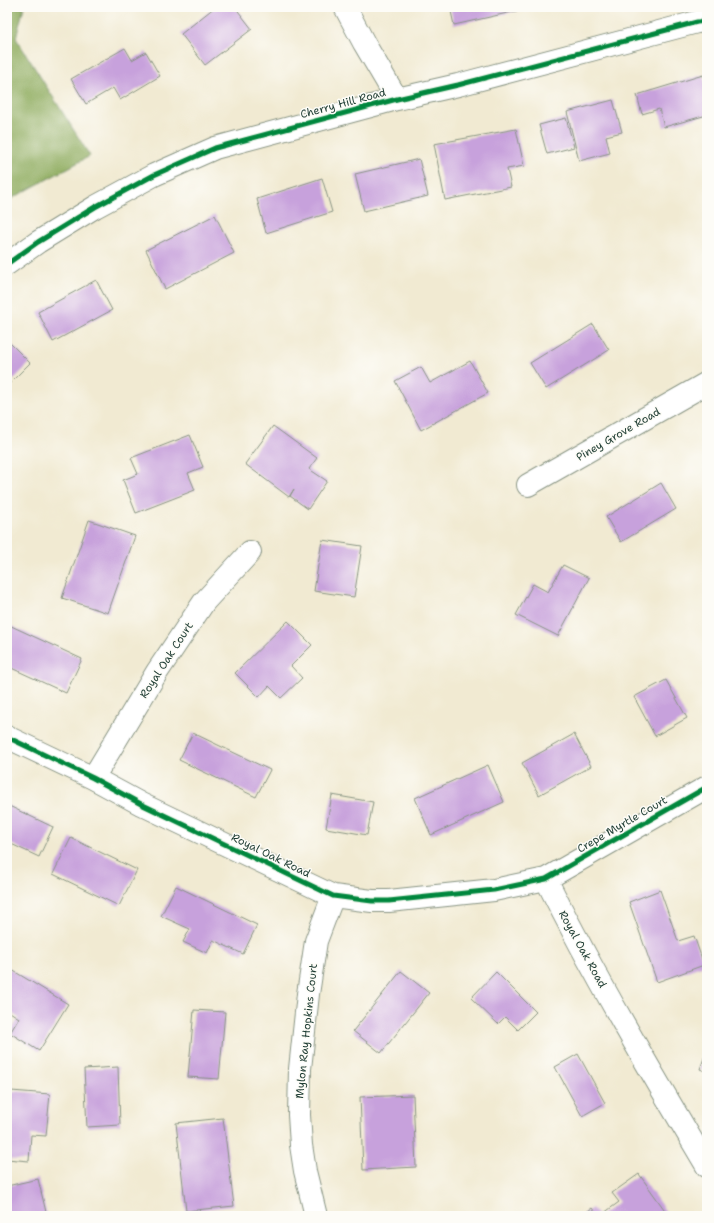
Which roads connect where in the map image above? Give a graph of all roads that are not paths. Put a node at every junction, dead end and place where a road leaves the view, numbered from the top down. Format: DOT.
graph roads {
  1 [pos="345,7"];
  2 [pos="707,21"];
  3 [pos="396,99"];
  4 [pos="7,264"];
  5 [pos="707,383"];
  6 [pos="528,485"];
  7 [pos="250,552"];
  8 [pos="7,737"];
  9 [pos="93,778"];
  10 [pos="707,787"];
  11 [pos="546,879"];
  12 [pos="333,896"];
  13 [pos="707,1166"];
  14 [pos="316,1216"];
  1 -- 3 [label="street"];
  2 -- 3 [label="street, Cherry Hill Road"];
  3 -- 4 [label="street, Cherry Hill Road"];
  5 -- 6 [label="street, Piney Grove Road"];
  7 -- 9 [label="street, Royal Oak Court"];
  8 -- 9 [label="street, Royal Oak Road"];
  9 -- 12 [label="street, Royal Oak Road"];
  10 -- 11 [label="street, Crepe Myrtle Court"];
  11 -- 12 [label="street, Royal Oak Road"];
  11 -- 13 [label="street, Royal Oak Road"];
  12 -- 14 [label="street, Mylon Ray Hopkins Court"];
}
